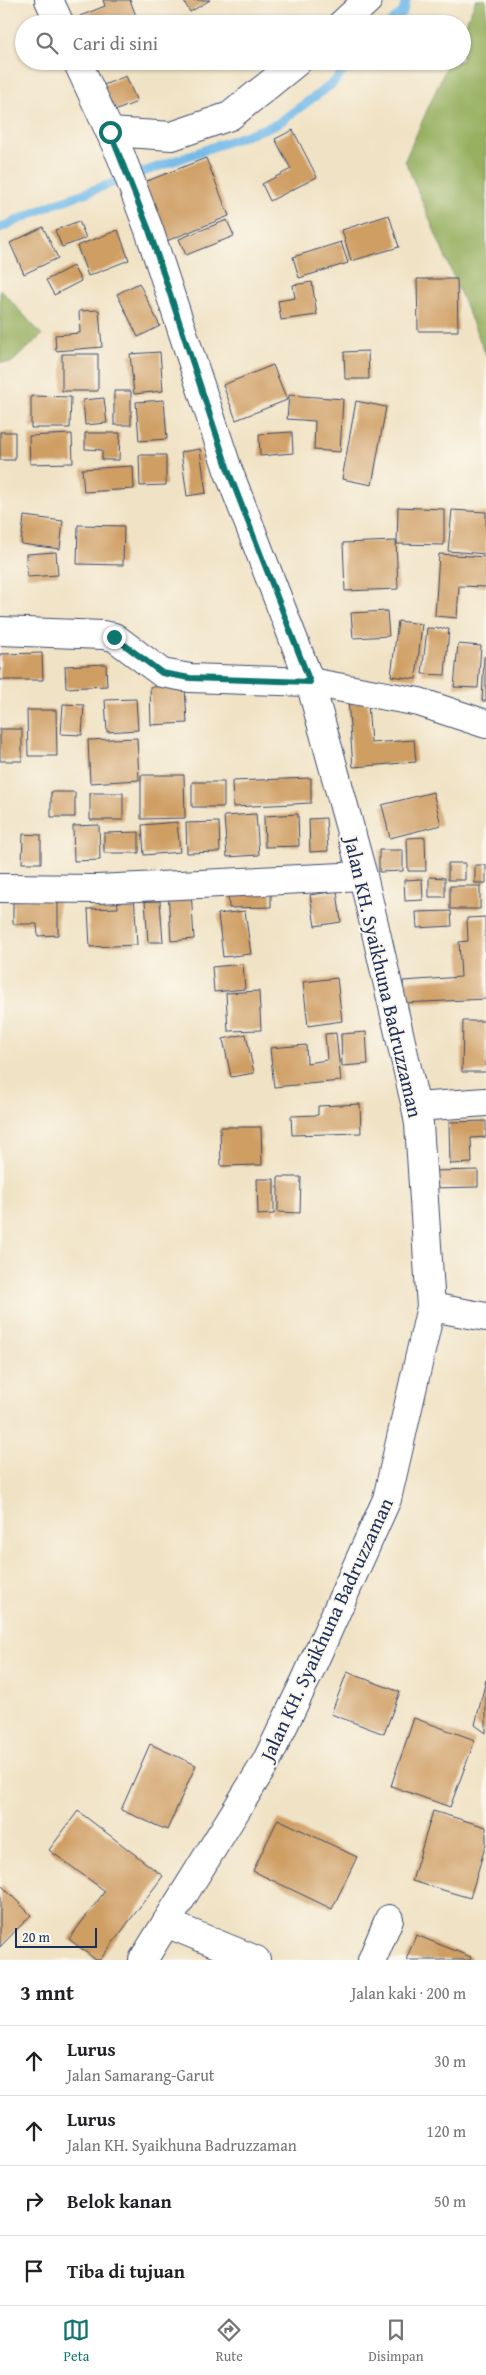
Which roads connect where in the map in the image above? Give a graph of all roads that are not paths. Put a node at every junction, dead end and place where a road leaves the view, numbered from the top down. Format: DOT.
graph roads {
  1 [pos="49,0"];
  2 [pos="368,0"];
  3 [pos="56,15"];
  4 [pos="352,15"];
  5 [pos="81,70"];
  6 [pos="287,70"];
  7 [pos="110,132"];
  8 [pos="0,631"];
  9 [pos="310,682"];
  10 [pos="486,724"];
  11 [pos="363,876"];
  12 [pos="0,888"];
  13 [pos="486,1102"];
  14 [pos="416,1108"];
  15 [pos="431,1307"];
  16 [pos="486,1317"];
  17 [pos="389,1919"];
  18 [pos="166,1923"];
  19 [pos="143,1960"];
  20 [pos="256,1960"];
  21 [pos="372,1960"];
  1 -- 3 [label="main road"];
  2 -- 4 [label="main road"];
  5 -- 7 [label="main road, Jalan KH. Syaikhuna Badruzzaman"];
  6 -- 7 [label="main road"];
  7 -- 9 [label="main road, Jalan KH. Syaikhuna Badruzzaman"];
  8 -- 9 [label="main road"];
  9 -- 10 [label="main road"];
  9 -- 11 [label="main road, Jalan KH. Syaikhuna Badruzzaman"];
  11 -- 12 [label="main road"];
  11 -- 14 [label="main road, Jalan KH. Syaikhuna Badruzzaman"];
  13 -- 14 [label="main road"];
  14 -- 15 [label="main road, Jalan KH. Syaikhuna Badruzzaman"];
  15 -- 16 [label="main road"];
  15 -- 18 [label="main road, Jalan KH. Syaikhuna Badruzzaman"];
  17 -- 21 [label="main road"];
  18 -- 19 [label="main road, Jalan KH. Syaikhuna Badruzzaman"];
  18 -- 20 [label="main road"];
}
